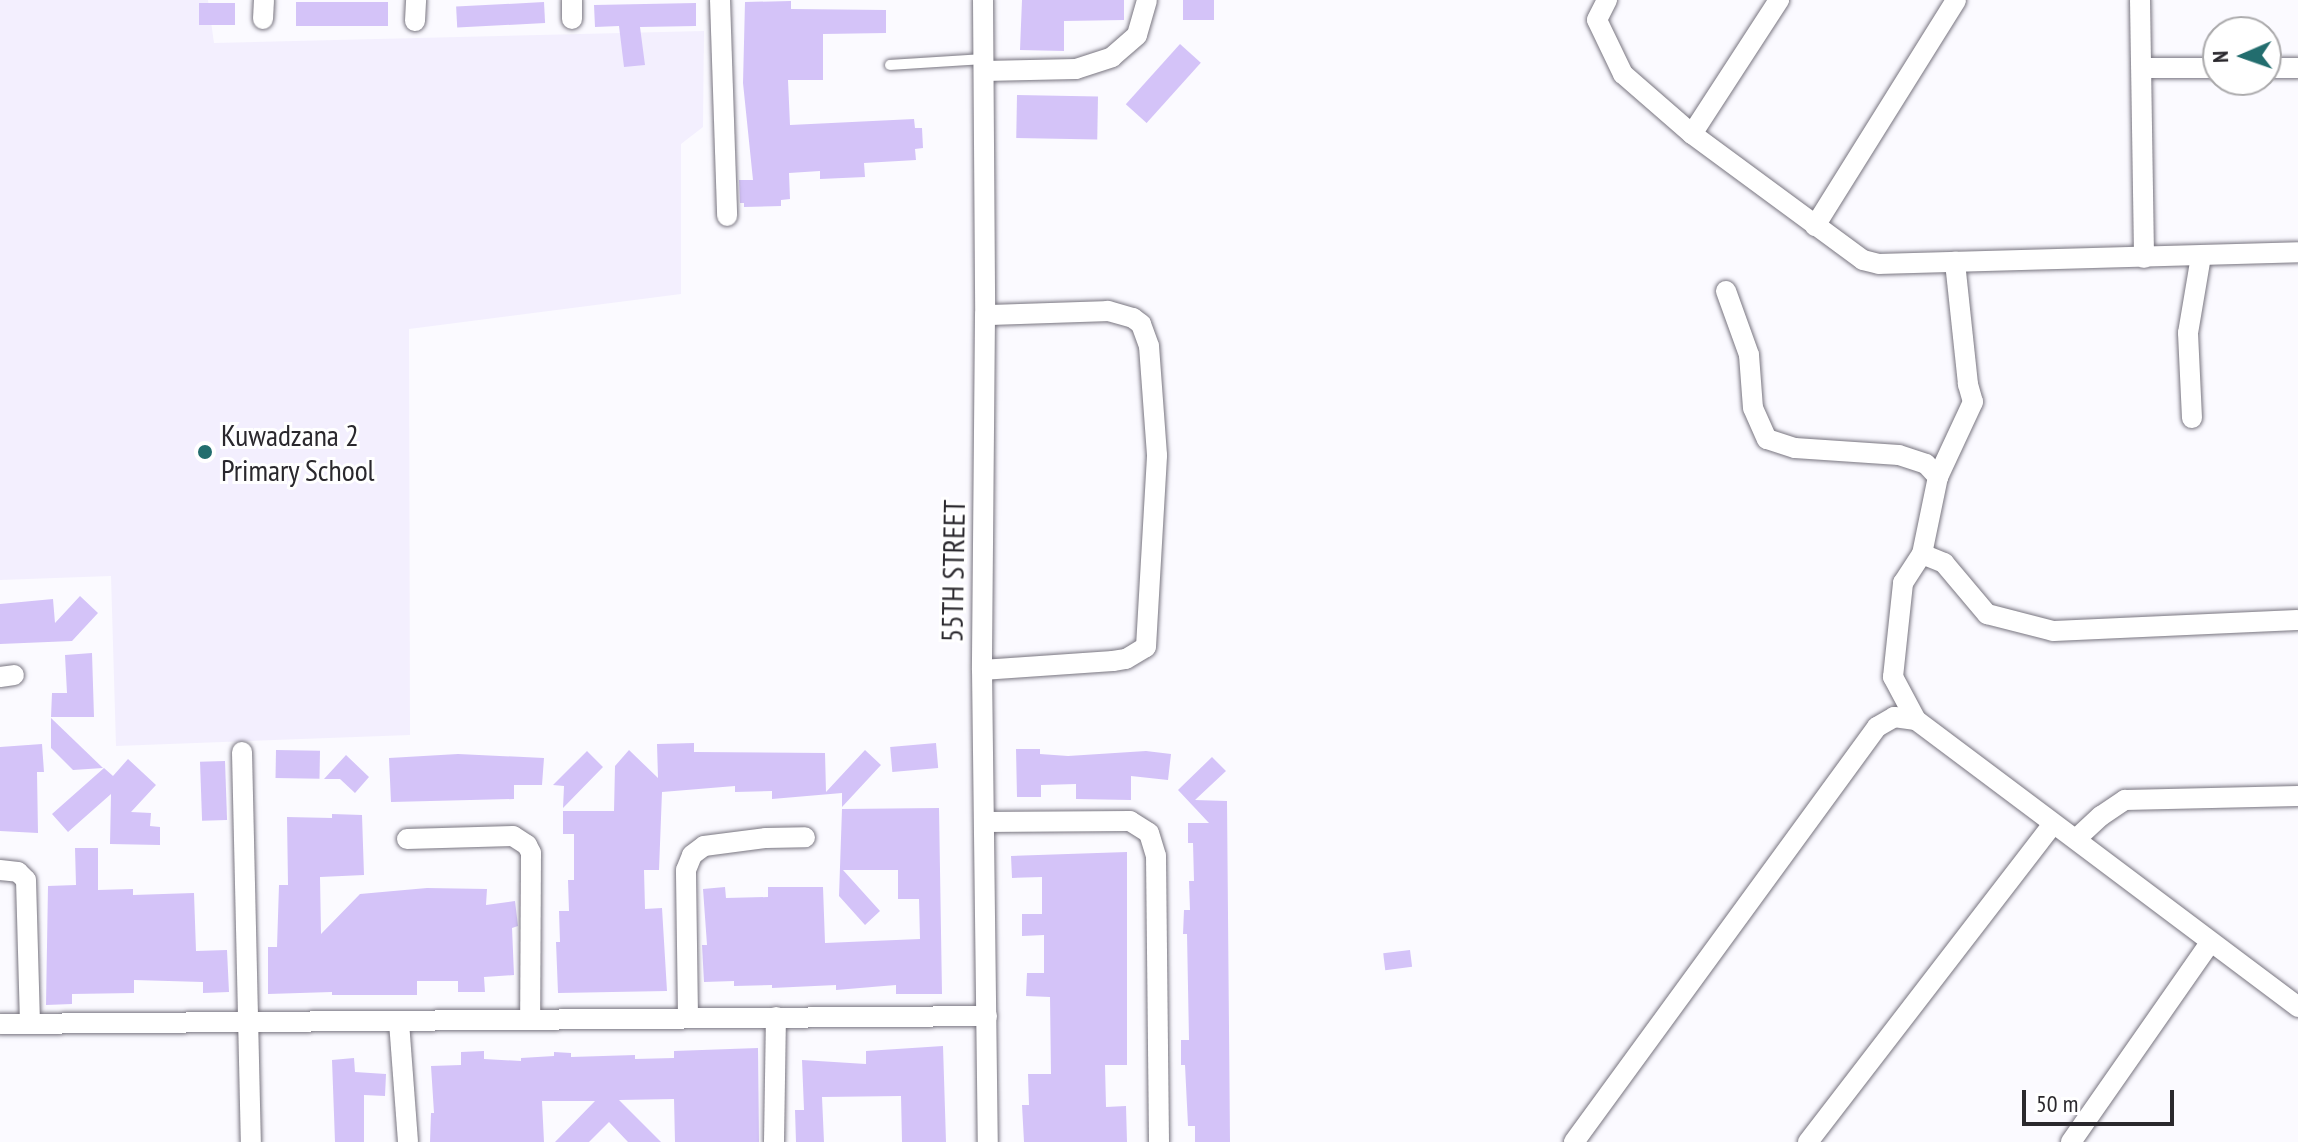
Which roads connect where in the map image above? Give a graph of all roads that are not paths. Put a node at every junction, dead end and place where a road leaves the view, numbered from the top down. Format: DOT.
graph roads {
  1 [pos="720,0"];
  2 [pos="983,0"];
  3 [pos="1147,0"];
  4 [pos="1607,0"];
  5 [pos="1779,0"];
  6 [pos="1956,0"];
  7 [pos="2140,0"];
  8 [pos="890,65"];
  9 [pos="983,65"];
  10 [pos="2142,68"];
  11 [pos="2202,68"];
  12 [pos="1692,134"];
  13 [pos="727,216"];
  14 [pos="1815,226"];
  15 [pos="2298,252"];
  16 [pos="2201,256"];
  17 [pos="2144,258"];
  18 [pos="1955,262"];
  19 [pos="1726,291"];
  20 [pos="985,315"];
  21 [pos="2192,418"];
  22 [pos="1938,477"];
  23 [pos="1922,554"];
  24 [pos="2298,620"];
  25 [pos="982,670"];
  26 [pos="1916,720"];
  27 [pos="242,752"];
  28 [pos="2298,796"];
  29 [pos="984,822"];
  30 [pos="2053,824"];
  31 [pos="805,837"];
  32 [pos="407,839"];
  33 [pos="2076,839"];
  34 [pos="0,870"];
  35 [pos="2210,943"];
  36 [pos="2298,1007"];
  37 [pos="987,1016"];
  38 [pos="530,1017"];
  39 [pos="688,1017"];
  40 [pos="776,1017"];
  41 [pos="249,1020"];
  42 [pos="399,1022"];
  43 [pos="0,1024"];
  44 [pos="30,1024"];
  45 [pos="251,1142"];
  46 [pos="408,1142"];
  47 [pos="774,1142"];
  48 [pos="988,1142"];
  49 [pos="1159,1142"];
  50 [pos="1574,1142"];
  51 [pos="1808,1142"];
  52 [pos="2071,1142"];
  1 -- 13 [label="street"];
  2 -- 9 [label="street, 55TH STREET"];
  3 -- 9 [label="street"];
  4 -- 12 [label="street"];
  5 -- 12 [label="street"];
  6 -- 14 [label="street"];
  7 -- 10 [label="street"];
  8 -- 9 [label="lane"];
  9 -- 20 [label="street, 55TH STREET"];
  10 -- 11 [label="street"];
  10 -- 17 [label="street"];
  12 -- 14 [label="street"];
  14 -- 18 [label="street"];
  15 -- 16 [label="street"];
  16 -- 17 [label="street"];
  16 -- 21 [label="street"];
  17 -- 18 [label="street"];
  18 -- 22 [label="street"];
  19 -- 22 [label="street"];
  20 -- 25 [label="street, 55TH STREET"];
  20 -- 25 [label="street"];
  22 -- 23 [label="street"];
  23 -- 24 [label="street"];
  23 -- 26 [label="street"];
  25 -- 29 [label="street, 55TH STREET"];
  26 -- 30 [label="street"];
  26 -- 50 [label="street"];
  27 -- 41 [label="street"];
  28 -- 33 [label="street"];
  29 -- 37 [label="street, 55TH STREET"];
  29 -- 49 [label="street"];
  30 -- 33 [label="street"];
  30 -- 51 [label="street"];
  31 -- 39 [label="street"];
  32 -- 38 [label="street"];
  33 -- 35 [label="street"];
  34 -- 44 [label="street"];
  35 -- 36 [label="street"];
  35 -- 52 [label="street"];
  37 -- 40 [label="street"];
  37 -- 48 [label="street, 55TH STREET"];
  38 -- 39 [label="street"];
  38 -- 42 [label="street"];
  39 -- 40 [label="street"];
  40 -- 47 [label="street"];
  41 -- 42 [label="street"];
  41 -- 44 [label="street"];
  41 -- 45 [label="street"];
  42 -- 46 [label="street"];
  43 -- 44 [label="street"];
}
